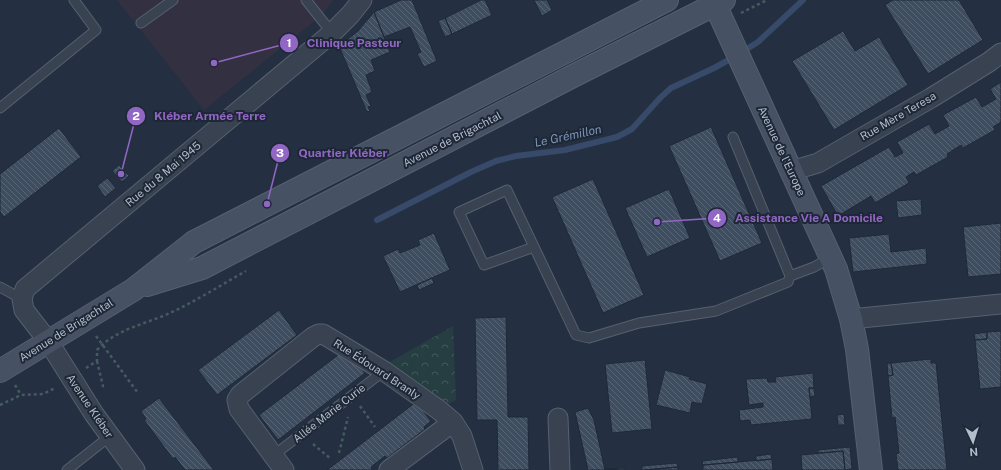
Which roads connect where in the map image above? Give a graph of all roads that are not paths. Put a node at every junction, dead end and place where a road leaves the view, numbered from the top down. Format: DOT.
graph roads {
  1 [pos="74,0"];
  2 [pos="173,0"];
  3 [pos="306,0"];
  4 [pos="362,0"];
  5 [pos="667,0"];
  6 [pos="718,2"];
  7 [pos="141,23"];
  8 [pos="332,33"];
  9 [pos="1001,52"];
  10 [pos="0,108"];
  11 [pos="733,137"];
  12 [pos="791,171"];
  13 [pos="534,247"];
  14 [pos="832,257"];
  15 [pos="790,276"];
  16 [pos="0,287"];
  17 [pos="133,290"];
  18 [pos="22,299"];
  19 [pos="1001,304"];
  20 [pos="851,319"];
  21 [pos="48,341"];
  22 [pos="0,371"];
  23 [pos="384,371"];
  24 [pos="558,418"];
  25 [pos="453,422"];
  26 [pos="110,436"];
  27 [pos="279,463"];
  28 [pos="68,470"];
  29 [pos="135,470"];
  30 [pos="389,470"];
  31 [pos="473,470"];
  32 [pos="560,470"];
  33 [pos="871,470"];
  1 -- 10 [label="lane"];
  2 -- 7 [label="lane"];
  3 -- 8 [label="lane"];
  4 -- 8 [label="street, Rue du 8 Mai 1945"];
  5 -- 17 [label="main road, Avenue de Brigachtal"];
  6 -- 12 [label="main road, Avenue de l'Europe"];
  6 -- 17 [label="main road, Avenue de Brigachtal"];
  8 -- 18 [label="street, Rue du 8 Mai 1945"];
  9 -- 12 [label="street, Rue Mère Teresa"];
  11 -- 15 [label="lane"];
  12 -- 14 [label="main road, Avenue de l'Europe"];
  13 -- 13 [label="lane"];
  13 -- 15 [label="lane"];
  14 -- 15 [label="lane"];
  14 -- 20 [label="main road, Avenue de l'Europe"];
  16 -- 18 [label="lane"];
  17 -- 21 [label="main road, Avenue de Brigachtal"];
  18 -- 21 [label="street"];
  19 -- 20 [label="street"];
  20 -- 33 [label="main road, Avenue de l'Europe"];
  21 -- 22 [label="main road, Avenue de Brigachtal"];
  21 -- 26 [label="street, Avenue Kléber"];
  23 -- 25 [label="street, Rue Édouard Branly"];
  23 -- 27 [label="lane, Allée Marie Curie"];
  23 -- 27 [label="street, Rue Édouard Branly"];
  24 -- 32 [label="street"];
  25 -- 30 [label="street"];
  25 -- 31 [label="street, Rue Édouard Branly"];
  26 -- 28 [label="lane"];
  26 -- 29 [label="street, Avenue Kléber"];
}
